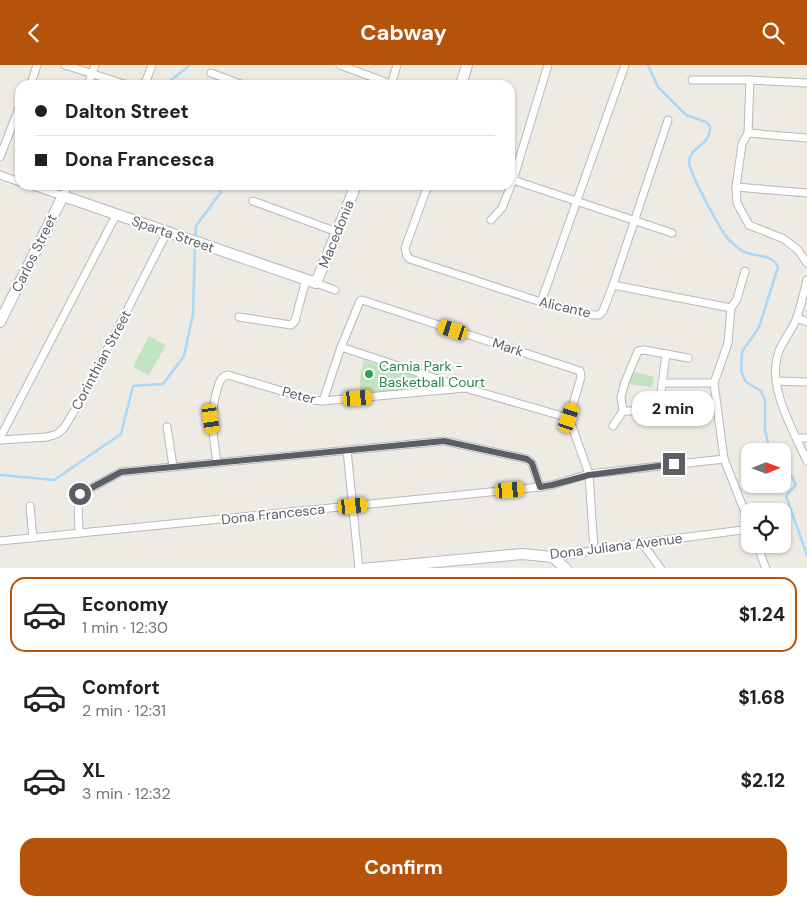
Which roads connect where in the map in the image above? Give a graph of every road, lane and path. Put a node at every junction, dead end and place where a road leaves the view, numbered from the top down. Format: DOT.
graph roads {
  1 [pos="37,65"];
  2 [pos="65,65"];
  3 [pos="95,65"];
  4 [pos="152,65"];
  5 [pos="340,65"];
  6 [pos="397,65"];
  7 [pos="467,65"];
  8 [pos="548,65"];
  9 [pos="625,65"];
  10 [pos="211,73"];
  11 [pos="92,74"];
  12 [pos="32,80"];
  13 [pos="90,80"];
  14 [pos="111,80"];
  15 [pos="146,80"];
  16 [pos="230,80"];
  17 [pos="380,80"];
  18 [pos="392,80"];
  19 [pos="462,80"];
  20 [pos="692,80"];
  21 [pos="750,80"];
  22 [pos="807,83"];
  23 [pos="15,118"];
  24 [pos="668,120"];
  25 [pos="748,133"];
  26 [pos="807,138"];
  27 [pos="0,157"];
  28 [pos="515,170"];
  29 [pos="0,175"];
  30 [pos="15,180"];
  31 [pos="515,181"];
  32 [pos="736,187"];
  33 [pos="45,190"];
  34 [pos="65,190"];
  35 [pos="354,190"];
  36 [pos="426,190"];
  37 [pos="508,190"];
  38 [pos="807,193"];
  39 [pos="62,196"];
  40 [pos="253,201"];
  41 [pos="578,201"];
  42 [pos="116,215"];
  43 [pos="491,220"];
  44 [pos="634,220"];
  45 [pos="167,232"];
  46 [pos="337,232"];
  47 [pos="672,233"];
  48 [pos="807,263"];
  49 [pos="745,271"];
  50 [pos="807,280"];
  51 [pos="311,281"];
  52 [pos="613,285"];
  53 [pos="335,289"];
  54 [pos="541,302"];
  55 [pos="731,308"];
  56 [pos="239,317"];
  57 [pos="797,318"];
  58 [pos="0,322"];
  59 [pos="807,322"];
  60 [pos="341,347"];
  61 [pos="666,354"];
  62 [pos="688,358"];
  63 [pos="776,381"];
  64 [pos="807,382"];
  65 [pos="662,383"];
  66 [pos="714,383"];
  67 [pos="465,388"];
  68 [pos="323,401"];
  69 [pos="622,411"];
  70 [pos="569,418"];
  71 [pos="613,426"];
  72 [pos="166,427"];
  73 [pos="796,437"];
  74 [pos="807,438"];
  75 [pos="0,439"];
  76 [pos="347,450"];
  77 [pos="724,459"];
  78 [pos="807,461"];
  79 [pos="217,462"];
  80 [pos="174,466"];
  81 [pos="589,475"];
  82 [pos="540,487"];
  83 [pos="741,503"];
  84 [pos="30,506"];
  85 [pos="353,506"];
  86 [pos="741,530"];
  87 [pos="79,533"];
  88 [pos="33,538"];
  89 [pos="0,541"];
  90 [pos="642,543"];
  91 [pos="594,550"];
  92 [pos="760,553"];
  93 [pos="553,557"];
  94 [pos="361,568"];
  95 [pos="372,568"];
  96 [pos="565,568"];
  97 [pos="660,568"];
  98 [pos="766,568"];
  1 -- 12 [label="street"];
  2 -- 11 [label="street"];
  3 -- 11 [label="street"];
  4 -- 15 [label="street"];
  5 -- 17 [label="street"];
  6 -- 18 [label="street"];
  7 -- 19 [label="street"];
  8 -- 28 [label="street"];
  9 -- 41 [label="street"];
  10 -- 16 [label="street"];
  11 -- 13 [label="street"];
  11 -- 14 [label="street"];
  20 -- 21 [label="street"];
  21 -- 22 [label="street"];
  21 -- 25 [label="street"];
  23 -- 27 [label="street"];
  24 -- 44 [label="street, Alicante"];
  25 -- 26 [label="street"];
  25 -- 32 [label="street"];
  29 -- 30 [label="street"];
  31 -- 41 [label="street"];
  32 -- 38 [label="street"];
  32 -- 48 [label="street"];
  33 -- 39 [label="street, Sparta Street"];
  34 -- 39 [label="street, Carlos Street"];
  35 -- 46 [label="street, Macedonia"];
  36 -- 54 [label="street, Alicante"];
  37 -- 43 [label="street"];
  39 -- 42 [label="street, Sparta Street"];
  39 -- 58 [label="street, Carlos Street"];
  40 -- 46 [label="street"];
  41 -- 44 [label="street"];
  41 -- 54 [label="street"];
  42 -- 45 [label="street, Sparta Street"];
  42 -- 75 [label="street"];
  44 -- 47 [label="street"];
  44 -- 52 [label="street, Alicante"];
  45 -- 51 [label="street, Sparta Street"];
  45 -- 75 [label="street, Corinthian Street"];
  46 -- 51 [label="street, Macedonia"];
  49 -- 55 [label="street"];
  50 -- 57 [label="street"];
  51 -- 53 [label="street"];
  51 -- 56 [label="street, Macedonia"];
  52 -- 54 [label="street, Alicante"];
  52 -- 55 [label="street"];
  55 -- 66 [label="street"];
  57 -- 59 [label="street"];
  57 -- 63 [label="street"];
  60 -- 67 [label="street"];
  60 -- 68 [label="street, Mark"];
  60 -- 70 [label="street, Mark"];
  61 -- 62 [label="street"];
  61 -- 65 [label="street"];
  61 -- 69 [label="street"];
  63 -- 64 [label="street"];
  63 -- 73 [label="street"];
  65 -- 66 [label="street"];
  65 -- 69 [label="street"];
  66 -- 77 [label="street"];
  67 -- 68 [label="street, Peter"];
  67 -- 70 [label="street"];
  68 -- 79 [label="street, Peter"];
  69 -- 71 [label="street"];
  70 -- 81 [label="street"];
  72 -- 80 [label="street"];
  73 -- 74 [label="street"];
  73 -- 78 [label="street"];
  76 -- 79 [label="street"];
  76 -- 82 [label="street"];
  76 -- 85 [label="street"];
  77 -- 81 [label="street, Dona Francesca"];
  77 -- 83 [label="street"];
  79 -- 80 [label="street"];
  80 -- 87 [label="street"];
  81 -- 82 [label="street, Dona Francesca"];
  81 -- 91 [label="street"];
  82 -- 85 [label="street, Dona Francesca"];
  84 -- 88 [label="street"];
  85 -- 87 [label="street, Dona Francesca"];
  85 -- 94 [label="street"];
  86 -- 90 [label="street, Dona Juliana Avenue"];
  87 -- 88 [label="street, Dona Francesca"];
  88 -- 89 [label="street, Dona Francesca"];
  90 -- 91 [label="street, Dona Juliana Avenue"];
  90 -- 97 [label="street"];
  91 -- 93 [label="street, Dona Juliana Avenue"];
  92 -- 98 [label="street"];
  93 -- 95 [label="street, Dona Juliana Avenue"];
  93 -- 96 [label="street"];
}
